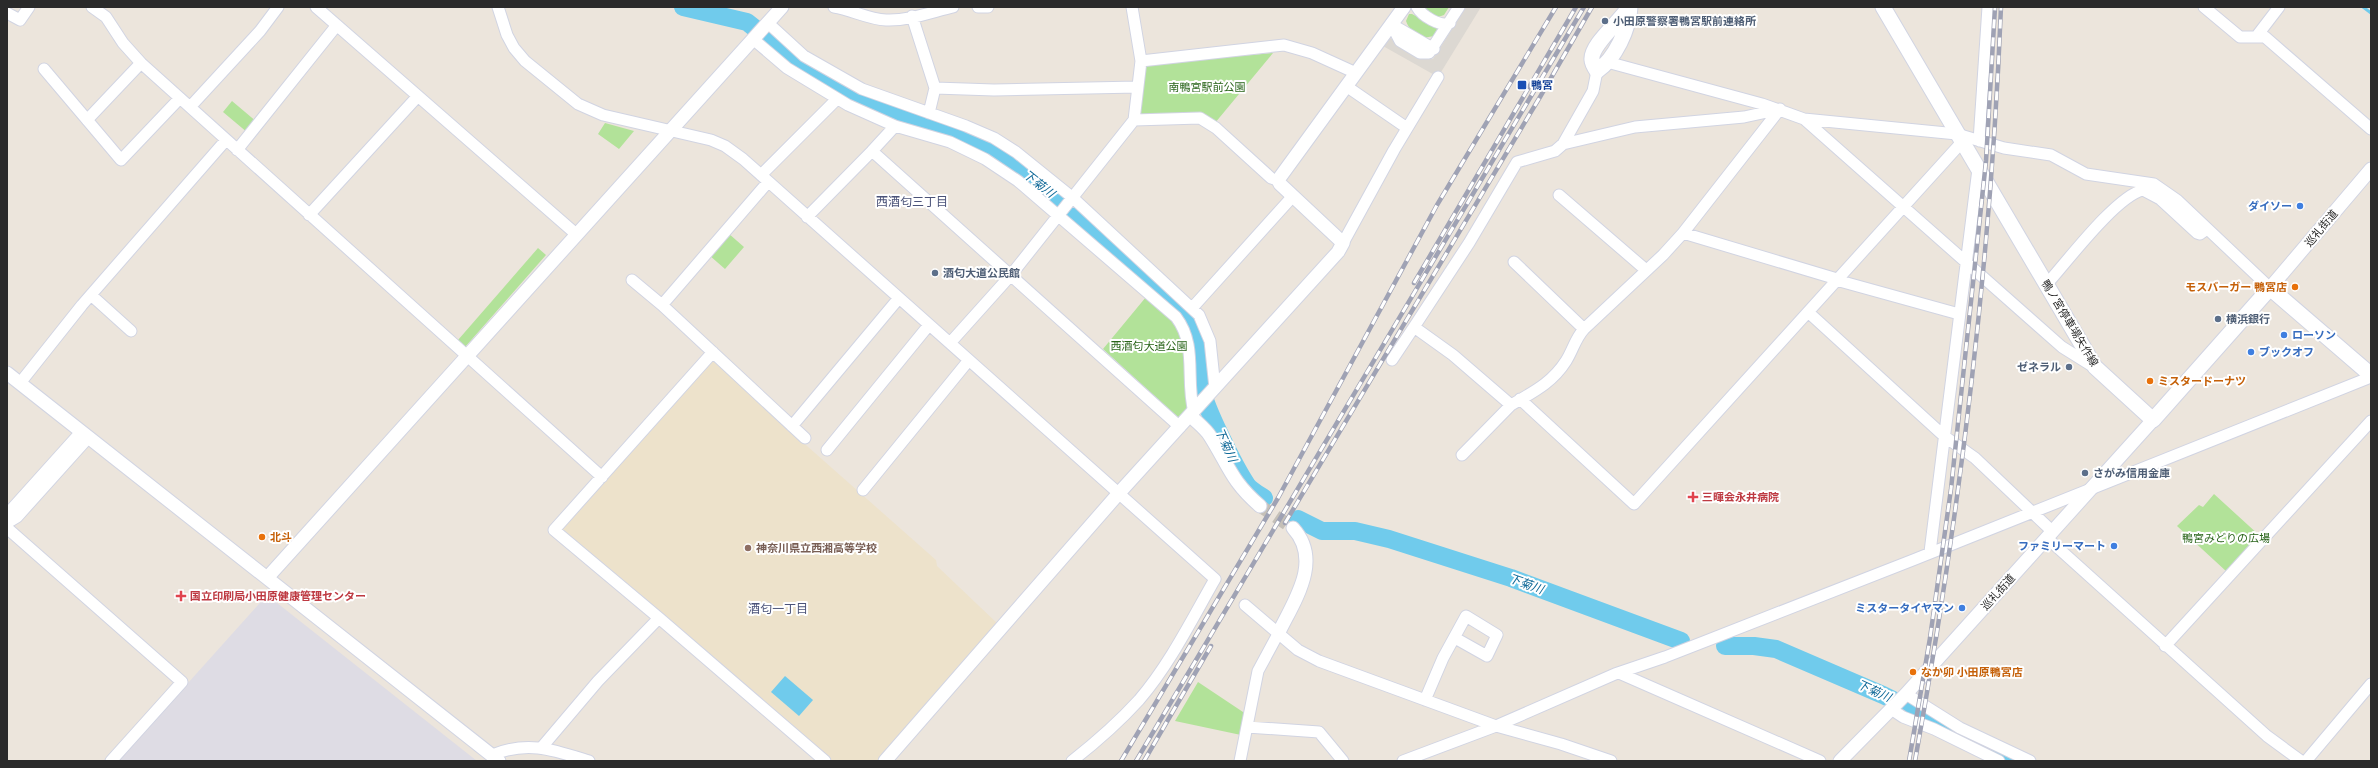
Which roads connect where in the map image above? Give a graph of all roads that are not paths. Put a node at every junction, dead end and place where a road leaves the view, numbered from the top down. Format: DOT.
graph roads {
  1 [pos="30,7"];
  2 [pos="92,7"];
  3 [pos="278,7"];
  4 [pos="316,7"];
  5 [pos="498,7"];
  6 [pos="782,7"];
  7 [pos="834,7"];
  8 [pos="953,7"];
  9 [pos="978,7"];
  10 [pos="988,7"];
  11 [pos="1132,7"];
  12 [pos="1404,7"];
  13 [pos="1408,7"];
  14 [pos="1459,7"];
  15 [pos="1630,7"];
  16 [pos="1883,7"];
  17 [pos="1988,7"];
  18 [pos="2204,7"];
  19 [pos="2279,7"];
  20 [pos="1420,11"];
  21 [pos="7,13"];
  22 [pos="912,16"];
  23 [pos="1450,23"];
  24 [pos="767,24"];
  25 [pos="1391,24"];
  26 [pos="337,25"];
  27 [pos="754,38"];
  28 [pos="2256,38"];
  29 [pos="1141,62"];
  30 [pos="141,63"];
  31 [pos="1602,66"];
  32 [pos="44,69"];
  33 [pos="1356,73"];
  34 [pos="1438,77"];
  35 [pos="1346,86"];
  36 [pos="1137,87"];
  37 [pos="935,88"];
  38 [pos="418,96"];
  39 [pos="180,98"];
  40 [pos="837,99"];
  41 [pos="190,107"];
  42 [pos="1780,110"];
  43 [pos="929,113"];
  44 [pos="1804,119"];
  45 [pos="87,120"];
  46 [pos="1134,120"];
  47 [pos="895,126"];
  48 [pos="1407,128"];
  49 [pos="2371,129"];
  50 [pos="670,130"];
  51 [pos="1959,138"];
  52 [pos="226,140"];
  53 [pos="1979,141"];
  54 [pos="1563,144"];
  55 [pos="237,150"];
  56 [pos="872,151"];
  57 [pos="1978,169"];
  58 [pos="2371,169"];
  59 [pos="764,179"];
  60 [pos="1278,180"];
  61 [pos="1559,194"];
  62 [pos="1293,196"];
  63 [pos="1073,198"];
  64 [pos="1904,206"];
  65 [pos="309,215"];
  66 [pos="1058,216"];
  67 [pos="807,217"];
  68 [pos="2206,229"];
  69 [pos="1684,233"];
  70 [pos="576,234"];
  71 [pos="1343,243"];
  72 [pos="1966,261"];
  73 [pos="1514,262"];
  74 [pos="1646,270"];
  75 [pos="1011,275"];
  76 [pos="632,280"];
  77 [pos="1836,280"];
  78 [pos="2046,285"];
  79 [pos="2270,288"];
  80 [pos="91,296"];
  81 [pos="899,298"];
  82 [pos="662,305"];
  83 [pos="1193,307"];
  84 [pos="1808,312"];
  85 [pos="1959,314"];
  86 [pos="929,325"];
  87 [pos="1414,327"];
  88 [pos="1584,329"];
  89 [pos="130,331"];
  90 [pos="950,343"];
  91 [pos="713,352"];
  92 [pos="466,357"];
  93 [pos="969,360"];
  94 [pos="1392,360"];
  95 [pos="2095,367"];
  96 [pos="7,373"];
  97 [pos="2371,376"];
  98 [pos="20,383"];
  99 [pos="1214,390"];
  100 [pos="1516,402"];
  101 [pos="1194,411"];
  102 [pos="2152,420"];
  103 [pos="2371,421"];
  104 [pos="792,426"];
  105 [pos="1180,427"];
  106 [pos="85,435"];
  107 [pos="1944,436"];
  108 [pos="805,438"];
  109 [pos="826,450"];
  110 [pos="1462,455"];
  111 [pos="602,477"];
  112 [pos="2092,489"];
  113 [pos="863,490"];
  114 [pos="1119,493"];
  115 [pos="1260,506"];
  116 [pos="2031,512"];
  117 [pos="7,519"];
  118 [pos="7,523"];
  119 [pos="7,528"];
  120 [pos="1293,528"];
  121 [pos="2050,535"];
  122 [pos="1930,552"];
  123 [pos="267,578"];
  124 [pos="1245,605"];
  125 [pos="659,618"];
  126 [pos="1278,634"];
  127 [pos="1455,638"];
  128 [pos="2165,646"];
  129 [pos="1619,673"];
  130 [pos="2371,684"];
  131 [pos="1425,700"];
  132 [pos="1899,702"];
  133 [pos="1496,726"];
  134 [pos="1247,727"];
  135 [pos="542,747"];
  136 [pos="495,758"];
  137 [pos="111,761"];
  138 [pos="589,761"];
  139 [pos="825,761"];
  140 [pos="885,761"];
  141 [pos="1072,761"];
  142 [pos="1240,761"];
  143 [pos="1343,761"];
  144 [pos="1403,761"];
  145 [pos="1611,761"];
  146 [pos="1820,761"];
  147 [pos="1840,761"];
  148 [pos="1999,761"];
  149 [pos="2030,761"];
  150 [pos="2301,761"];
  151 [pos="2306,761"];
  1 -- 21 [label="street"];
  2 -- 30 [label="street"];
  3 -- 41 [label="street"];
  4 -- 26 [label="street"];
  5 -- 50 [label="street"];
  6 -- 24 [label="street"];
  7 -- 22 [label="street"];
  8 -- 22 [label="street"];
  9 -- 10 [label="street"];
  11 -- 29 [label="street"];
  12 -- 25 [label="street"];
  13 -- 20 [label="street"];
  14 -- 23 [label="street"];
  15 -- 31 [label="main road"];
  16 -- 51 [label="main road, 鴨ノ宮停車場矢作線"];
  17 -- 53 [label="street"];
  18 -- 28 [label="street"];
  19 -- 28 [label="street"];
  20 -- 23 [label="street"];
  22 -- 37 [label="street"];
  23 -- 25 [label="street"];
  24 -- 27 [label="street"];
  24 -- 43 [label="street"];
  25 -- 33 [label="street"];
  26 -- 38 [label="street"];
  26 -- 55 [label="street"];
  27 -- 40 [label="street"];
  27 -- 50 [label="street"];
  28 -- 49 [label="street"];
  29 -- 33 [label="street"];
  29 -- 36 [label="street"];
  30 -- 39 [label="street"];
  30 -- 45 [label="street"];
  31 -- 42 [label="street"];
  31 -- 54 [label="street"];
  32 -- 45 [label="street"];
  33 -- 35 [label="street"];
  34 -- 48 [label="street"];
  35 -- 48 [label="street"];
  35 -- 60 [label="street"];
  36 -- 37 [label="street"];
  36 -- 46 [label="street"];
  37 -- 43 [label="street"];
  38 -- 65 [label="street"];
  38 -- 70 [label="street"];
  39 -- 41 [label="street"];
  39 -- 45 [label="street"];
  40 -- 47 [label="street"];
  40 -- 59 [label="street"];
  41 -- 52 [label="street"];
  42 -- 44 [label="street"];
  42 -- 54 [label="street"];
  42 -- 69 [label="street"];
  43 -- 63 [label="street"];
  44 -- 51 [label="street"];
  44 -- 64 [label="street"];
  46 -- 60 [label="street"];
  46 -- 63 [label="street"];
  47 -- 56 [label="street"];
  47 -- 66 [label="street"];
  48 -- 71 [label="street"];
  50 -- 59 [label="street"];
  50 -- 70 [label="street"];
  51 -- 53 [label="street"];
  51 -- 57 [label="main road, 鴨ノ宮停車場矢作線"];
  51 -- 64 [label="street"];
  52 -- 55 [label="street"];
  52 -- 80 [label="street"];
  53 -- 68 [label="street"];
  54 -- 87 [label="street"];
  55 -- 65 [label="street"];
  56 -- 67 [label="street"];
  56 -- 75 [label="street"];
  57 -- 72 [label="street"];
  57 -- 78 [label="main road, 鴨ノ宮停車場矢作線"];
  58 -- 79 [label="street, 巡礼街道"];
  59 -- 67 [label="street"];
  59 -- 82 [label="street"];
  60 -- 62 [label="street"];
  61 -- 74 [label="street"];
  62 -- 71 [label="street"];
  62 -- 83 [label="street"];
  63 -- 66 [label="street"];
  63 -- 83 [label="street"];
  64 -- 72 [label="street"];
  64 -- 77 [label="street"];
  65 -- 92 [label="street"];
  66 -- 75 [label="street"];
  66 -- 101 [label="street"];
  67 -- 81 [label="street"];
  68 -- 78 [label="street"];
  68 -- 79 [label="street"];
  69 -- 74 [label="street"];
  69 -- 77 [label="street"];
  70 -- 92 [label="street"];
  71 -- 99 [label="street"];
  72 -- 85 [label="street"];
  72 -- 95 [label="street"];
  73 -- 88 [label="street"];
  74 -- 88 [label="street"];
  75 -- 90 [label="street"];
  75 -- 105 [label="street"];
  76 -- 82 [label="street"];
  77 -- 84 [label="street"];
  77 -- 85 [label="street"];
  78 -- 95 [label="main road, 鴨ノ宮停車場矢作線"];
  79 -- 97 [label="main road"];
  79 -- 102 [label="main road"];
  80 -- 89 [label="street"];
  80 -- 98 [label="street"];
  81 -- 86 [label="street"];
  81 -- 104 [label="street"];
  82 -- 91 [label="street"];
  83 -- 99 [label="street"];
  84 -- 100 [label="street"];
  84 -- 107 [label="street"];
  85 -- 107 [label="street"];
  86 -- 90 [label="street"];
  86 -- 109 [label="street"];
  87 -- 94 [label="street"];
  87 -- 100 [label="street"];
  88 -- 100 [label="street"];
  90 -- 93 [label="street"];
  91 -- 104 [label="street"];
  91 -- 111 [label="street"];
  92 -- 111 [label="street"];
  92 -- 123 [label="street"];
  93 -- 113 [label="street"];
  93 -- 114 [label="street"];
  95 -- 102 [label="main road, 鴨ノ宮停車場矢作線"];
  96 -- 98 [label="street"];
  97 -- 112 [label="street"];
  98 -- 106 [label="street"];
  99 -- 101 [label="street"];
  100 -- 110 [label="street"];
  101 -- 105 [label="street"];
  101 -- 115 [label="street"];
  102 -- 112 [label="street, 巡礼街道"];
  103 -- 128 [label="street"];
  104 -- 108 [label="street"];
  105 -- 114 [label="street"];
  106 -- 117 [label="street"];
  106 -- 118 [label="street"];
  106 -- 123 [label="street"];
  107 -- 116 [label="street"];
  107 -- 122 [label="street"];
  111 -- 125 [label="street"];
  112 -- 116 [label="street"];
  112 -- 121 [label="street, 巡礼街道"];
  114 -- 140 [label="street"];
  114 -- 141 [label="street"];
  116 -- 121 [label="street"];
  116 -- 122 [label="street"];
  119 -- 137 [label="street"];
  120 -- 126 [label="street"];
  121 -- 128 [label="street"];
  121 -- 132 [label="street, 巡礼街道"];
  122 -- 129 [label="street"];
  123 -- 136 [label="street"];
  124 -- 126 [label="street"];
  125 -- 135 [label="street"];
  125 -- 139 [label="street"];
  126 -- 131 [label="street"];
  126 -- 134 [label="street"];
  127 -- 131 [label="street"];
  128 -- 150 [label="street"];
  129 -- 133 [label="street"];
  129 -- 146 [label="street"];
  130 -- 151 [label="street"];
  131 -- 133 [label="street"];
  132 -- 147 [label="street, 巡礼街道"];
  132 -- 148 [label="street"];
  132 -- 149 [label="street"];
  133 -- 144 [label="street"];
  133 -- 145 [label="street"];
  134 -- 142 [label="street"];
  134 -- 143 [label="street"];
  135 -- 136 [label="street"];
  135 -- 138 [label="street"];
}
